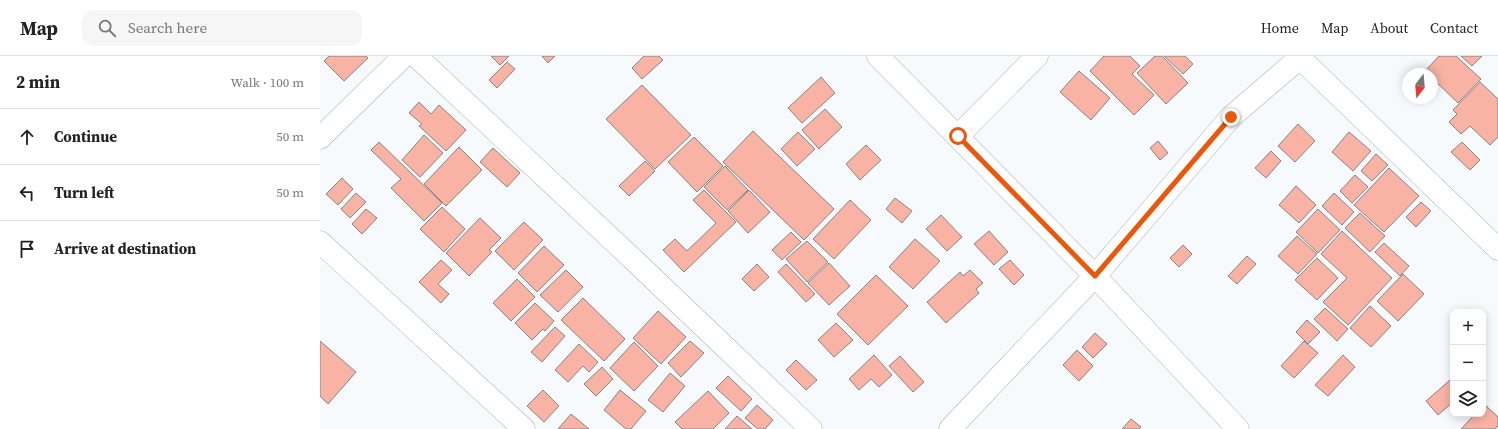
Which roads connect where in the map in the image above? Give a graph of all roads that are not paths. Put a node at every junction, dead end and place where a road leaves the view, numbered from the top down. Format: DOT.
graph roads {
  1 [pos="404,56"];
  2 [pos="416,56"];
  3 [pos="878,56"];
  4 [pos="1036,56"];
  5 [pos="1301,57"];
  6 [pos="958,136"];
  7 [pos="320,138"];
  8 [pos="320,242"];
  9 [pos="1498,249"];
  10 [pos="1095,276"];
  11 [pos="524,429"];
  12 [pos="811,429"];
  13 [pos="950,429"];
  14 [pos="1238,429"];
  1 -- 7 [label="street"];
  2 -- 12 [label="street"];
  3 -- 6 [label="street"];
  4 -- 6 [label="street"];
  5 -- 9 [label="street"];
  5 -- 10 [label="street"];
  6 -- 10 [label="street"];
  8 -- 11 [label="street"];
  10 -- 13 [label="street"];
  10 -- 14 [label="street"];
}
